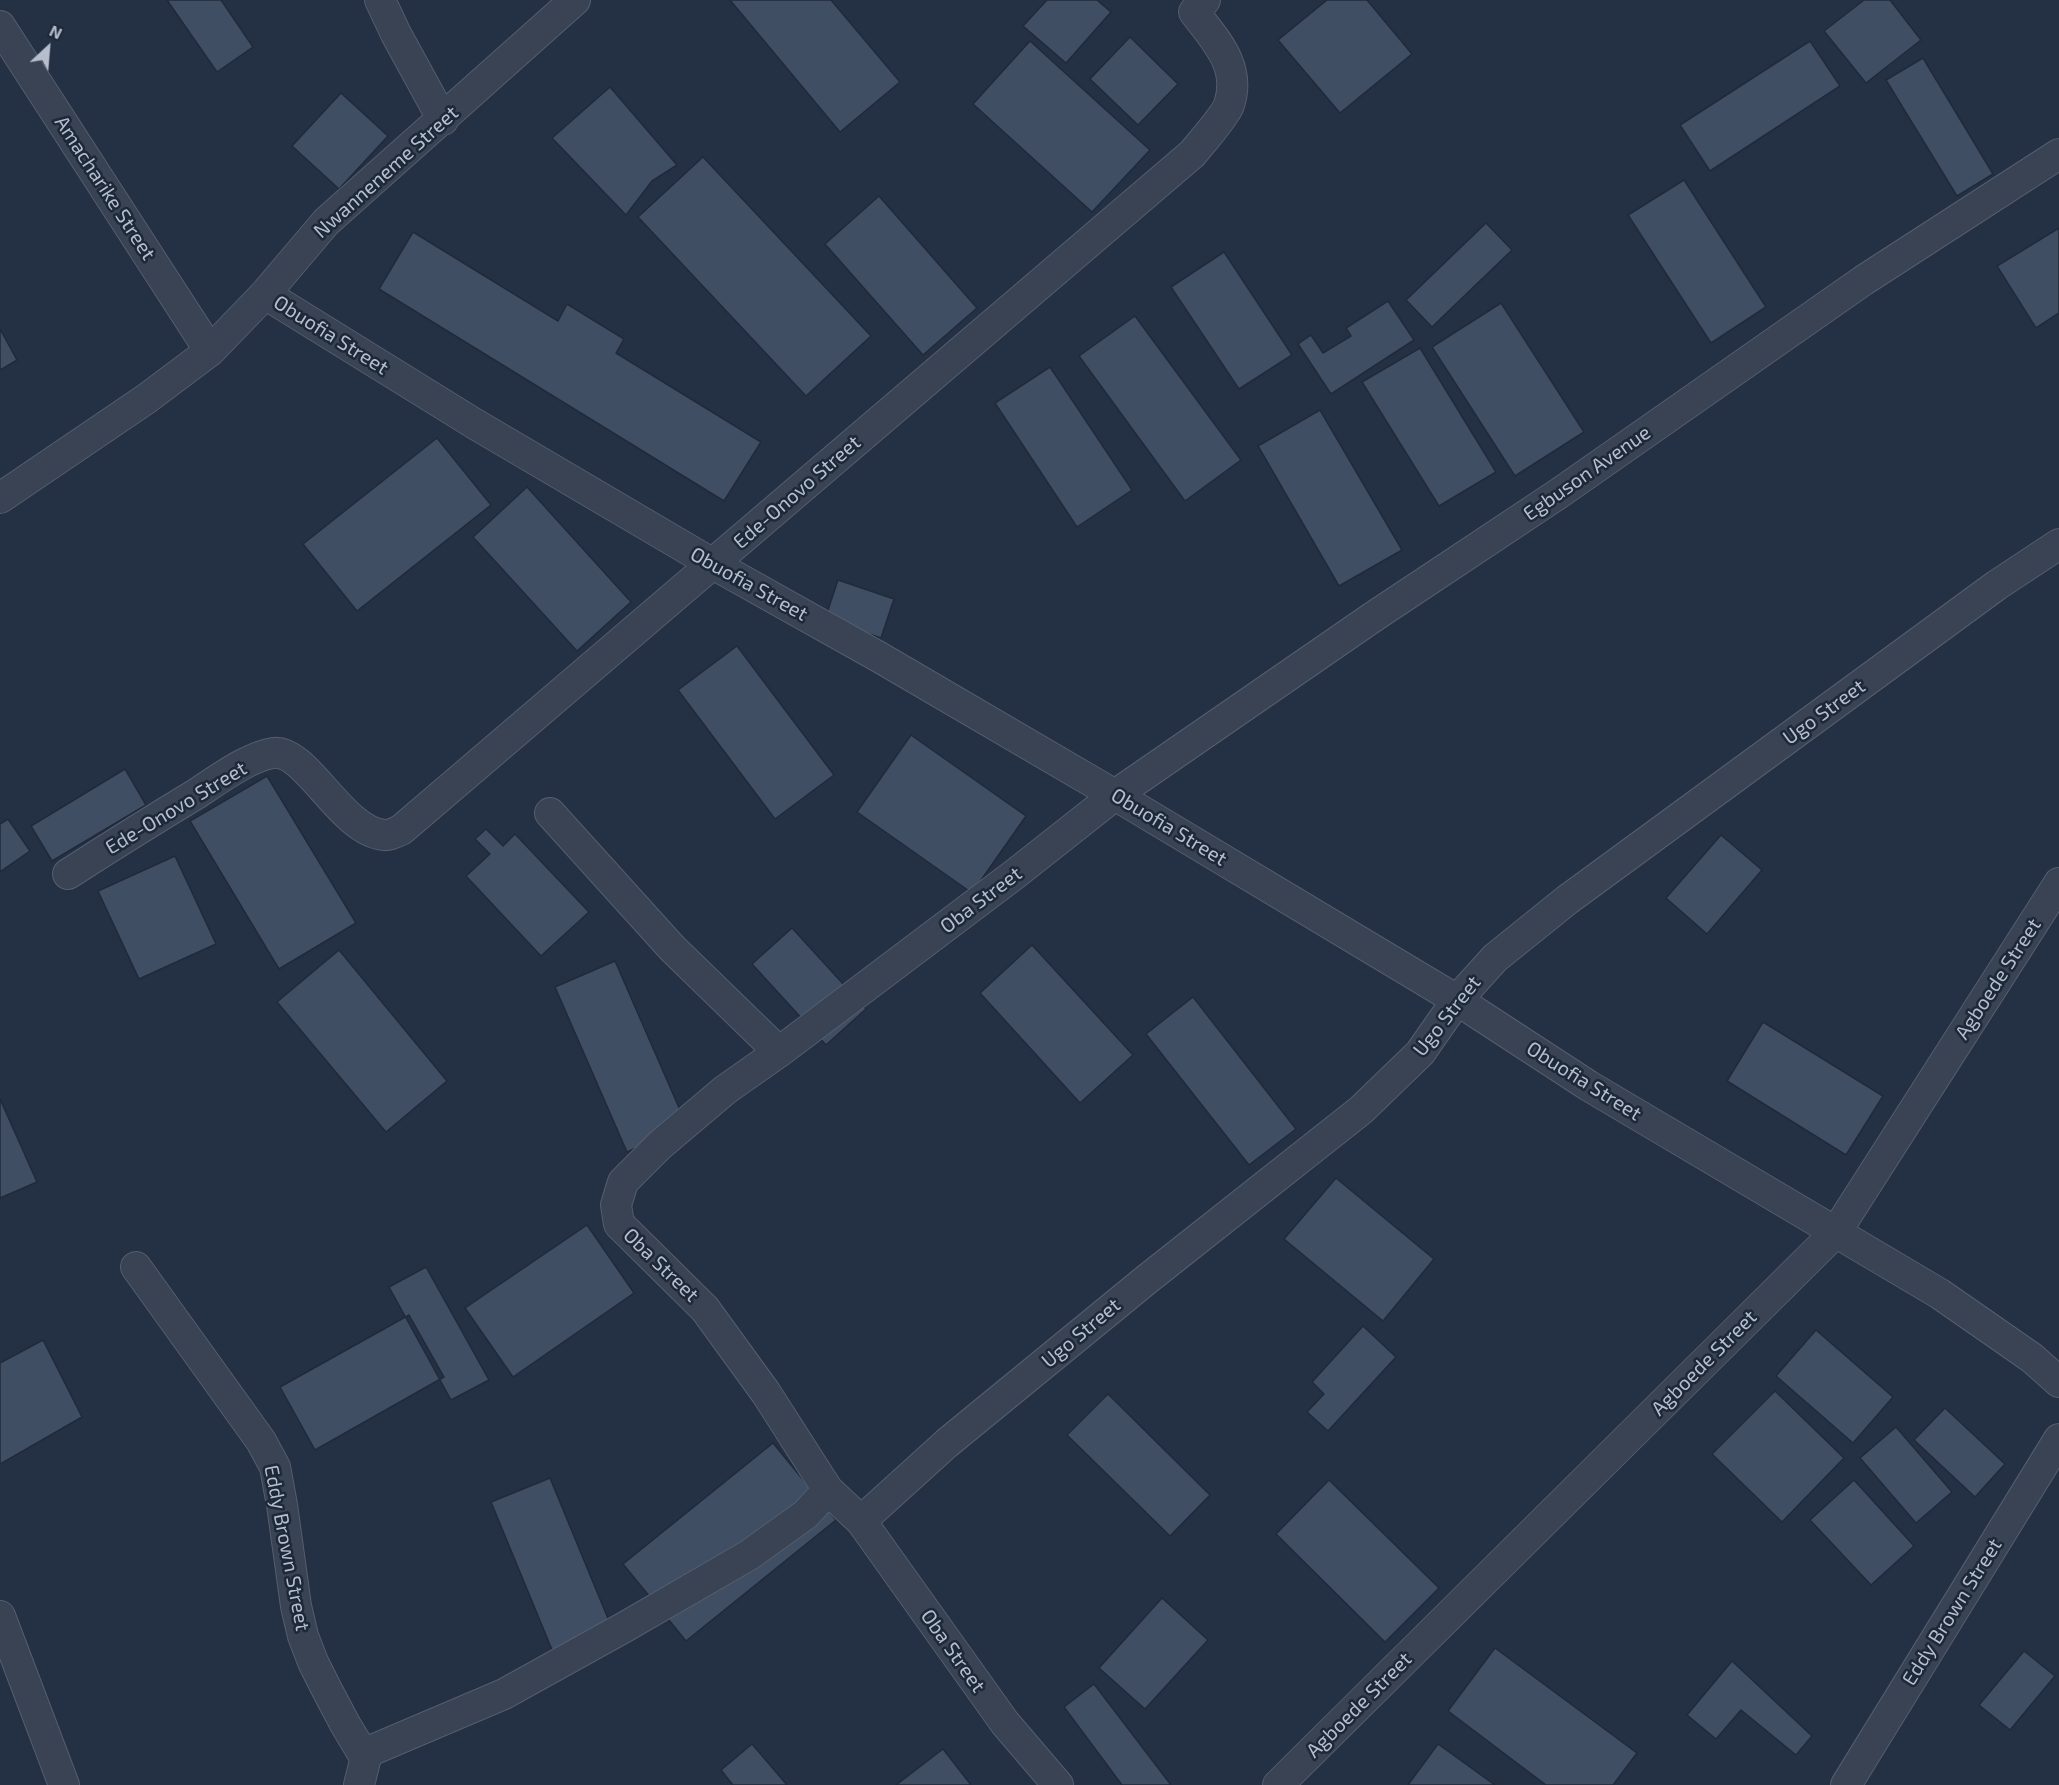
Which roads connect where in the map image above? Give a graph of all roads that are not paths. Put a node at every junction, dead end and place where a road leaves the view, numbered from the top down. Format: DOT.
graph roads {
  1 [pos="380,0"];
  2 [pos="575,0"];
  3 [pos="1194,4"];
  4 [pos="0,26"];
  5 [pos="443,120"];
  6 [pos="2059,154"];
  7 [pos="265,294"];
  8 [pos="210,351"];
  9 [pos="0,498"];
  10 [pos="2059,544"];
  11 [pos="713,564"];
  12 [pos="1115,795"];
  13 [pos="550,813"];
  14 [pos="68,874"];
  15 [pos="2059,883"];
  16 [pos="1457,1000"];
  17 [pos="779,1052"];
  18 [pos="1836,1232"];
  19 [pos="136,1267"];
  20 [pos="2059,1382"];
  21 [pos="2059,1439"];
  22 [pos="828,1490"];
  23 [pos="861,1521"];
  24 [pos="0,1616"];
  25 [pos="363,1754"];
  26 [pos="64,1785"];
  27 [pos="359,1785"];
  28 [pos="1058,1785"];
  29 [pos="1278,1785"];
  30 [pos="1846,1785"];
  1 -- 5 [label="street"];
  2 -- 5 [label="street, Nwanneneme Street"];
  3 -- 11 [label="street, Ede-Onovo Street"];
  4 -- 8 [label="street, Amacharike Street"];
  5 -- 7 [label="street, Nwanneneme Street"];
  6 -- 12 [label="street, Egbuson Avenue"];
  7 -- 8 [label="street, Nwanneneme Street"];
  7 -- 11 [label="street, Obuofia Street"];
  8 -- 9 [label="street, Nwanneneme Street"];
  10 -- 16 [label="street, Ugo Street"];
  11 -- 12 [label="street, Obuofia Street"];
  11 -- 14 [label="street, Ede-Onovo Street"];
  12 -- 16 [label="street, Obuofia Street"];
  12 -- 17 [label="street, Oba Street"];
  13 -- 17 [label="street"];
  15 -- 18 [label="street, Agboede Street"];
  16 -- 18 [label="street, Obuofia Street"];
  16 -- 23 [label="street, Ugo Street"];
  17 -- 22 [label="street, Oba Street"];
  18 -- 20 [label="street, Obuofia Street"];
  18 -- 29 [label="street, Agboede Street"];
  19 -- 25 [label="street, Eddy Brown Street"];
  21 -- 30 [label="street, Eddy Brown Street"];
  22 -- 23 [label="street, Oba Street"];
  22 -- 25 [label="street"];
  23 -- 28 [label="street, Oba Street"];
  24 -- 26 [label="street"];
  25 -- 27 [label="street"];
}
